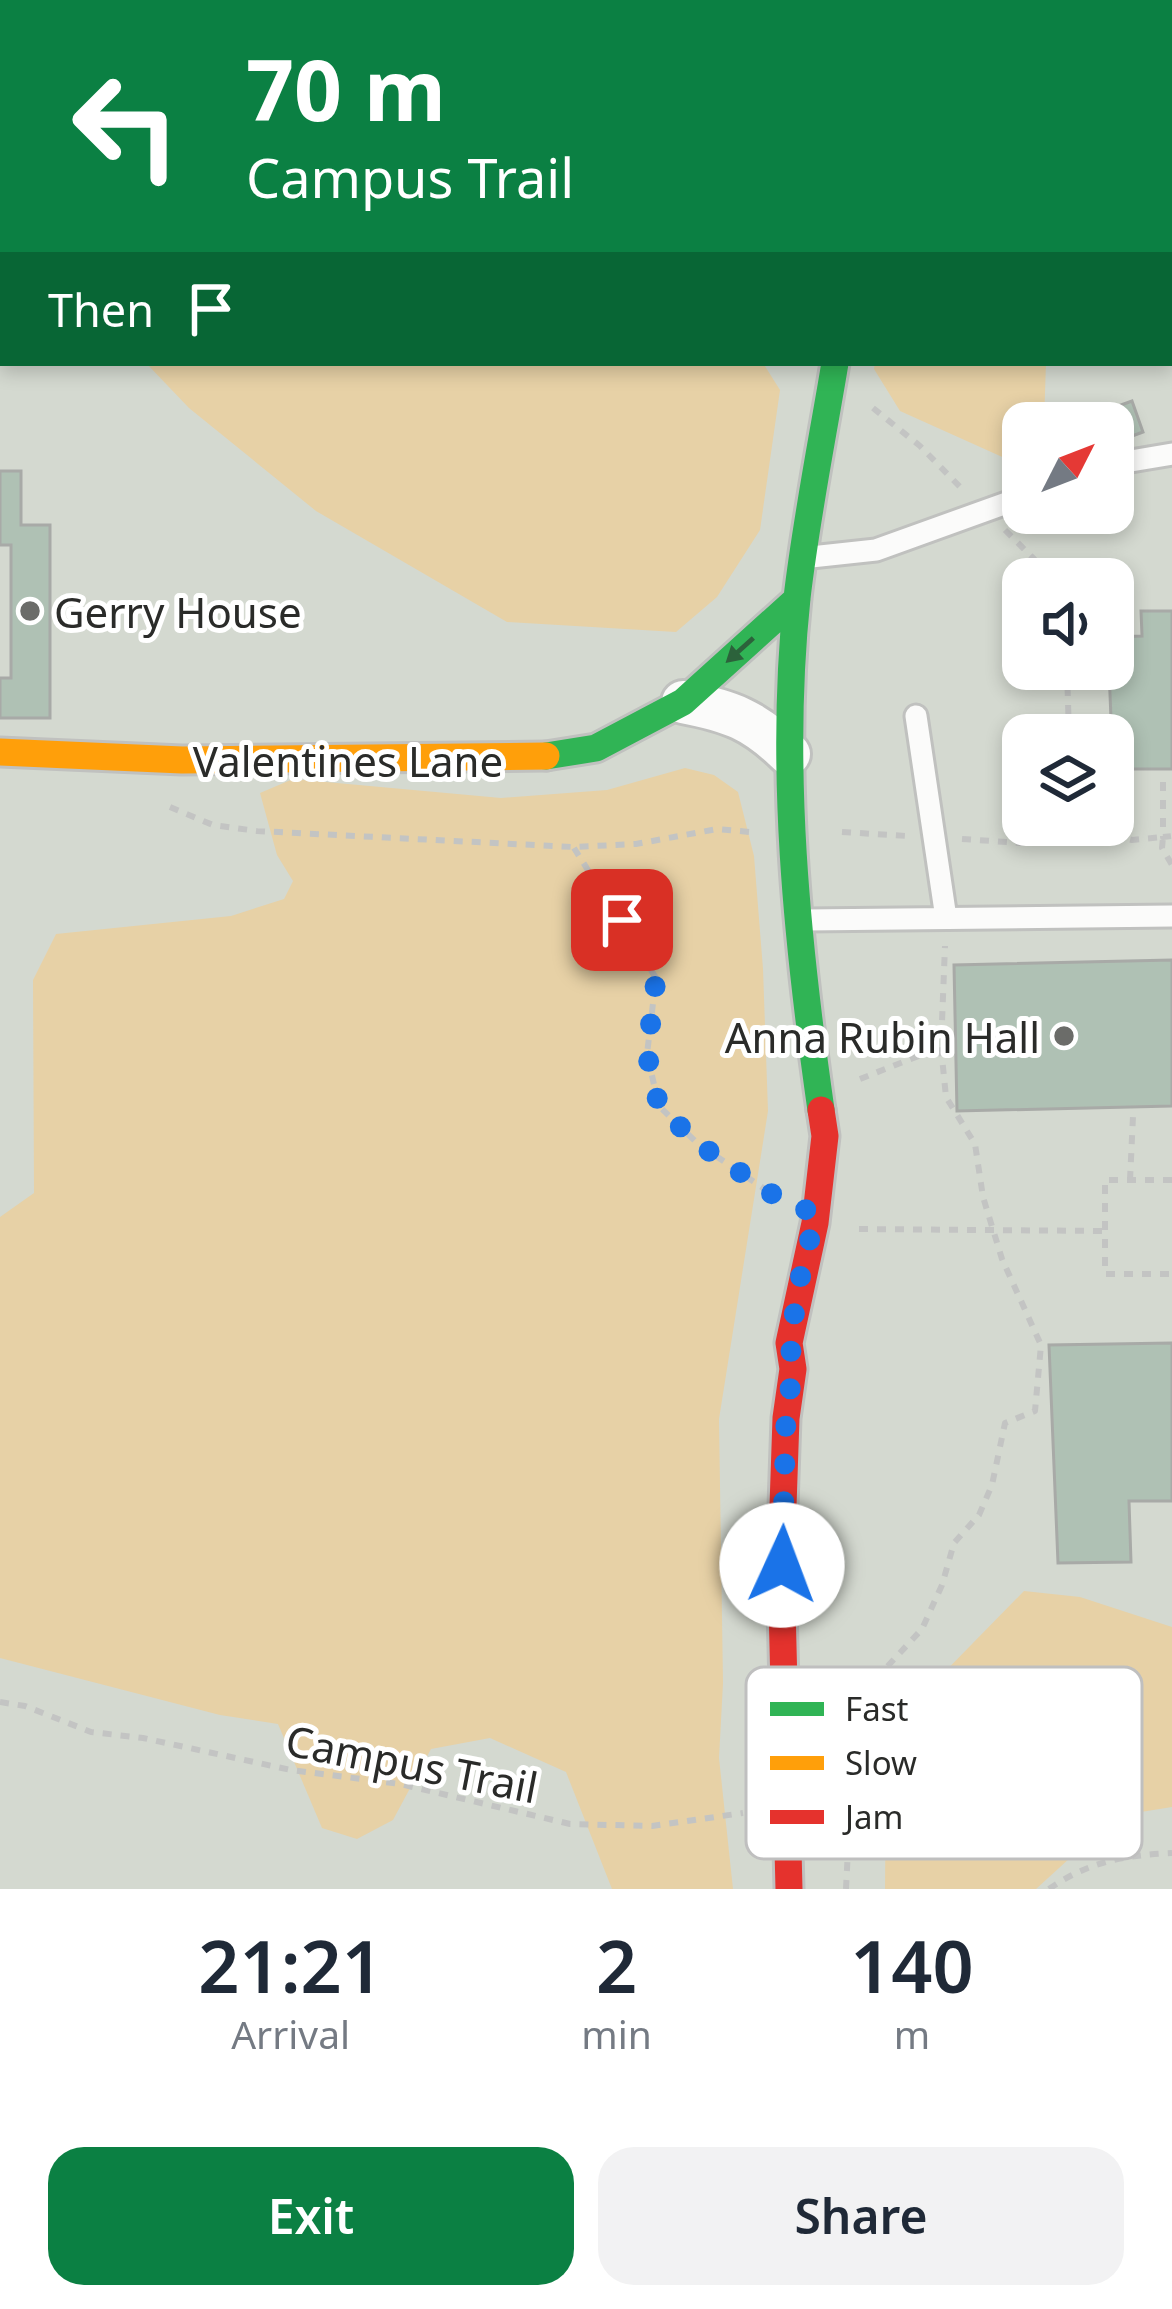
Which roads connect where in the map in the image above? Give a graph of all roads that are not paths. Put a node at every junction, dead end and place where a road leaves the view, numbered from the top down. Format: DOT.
graph roads {
  1 [pos="835,366"];
  2 [pos="1172,454"];
  3 [pos="1134,460"];
  4 [pos="1002,505"];
  5 [pos="804,557"];
  6 [pos="797,599"];
  7 [pos="683,702"];
  8 [pos="916,716"];
  9 [pos="0,752"];
  10 [pos="789,754"];
  11 [pos="1172,916"];
  12 [pos="946,918"];
  13 [pos="800,920"];
  14 [pos="784,1667"];
  15 [pos="788,1859"];
  16 [pos="789,1889"];
  1 -- 5 [label="street"];
  2 -- 3 [label="lane"];
  4 -- 5 [label="lane"];
  5 -- 6 [label="street"];
  6 -- 7 [label="street, Valentines Lane, one-way"];
  6 -- 10 [label="street"];
  7 -- 9 [label="street, Valentines Lane"];
  7 -- 10 [label="street"];
  8 -- 12 [label="lane"];
  10 -- 13 [label="street"];
  11 -- 12 [label="lane"];
  12 -- 13 [label="lane"];
  13 -- 14 [label="street"];
  15 -- 16 [label="street"];
}
